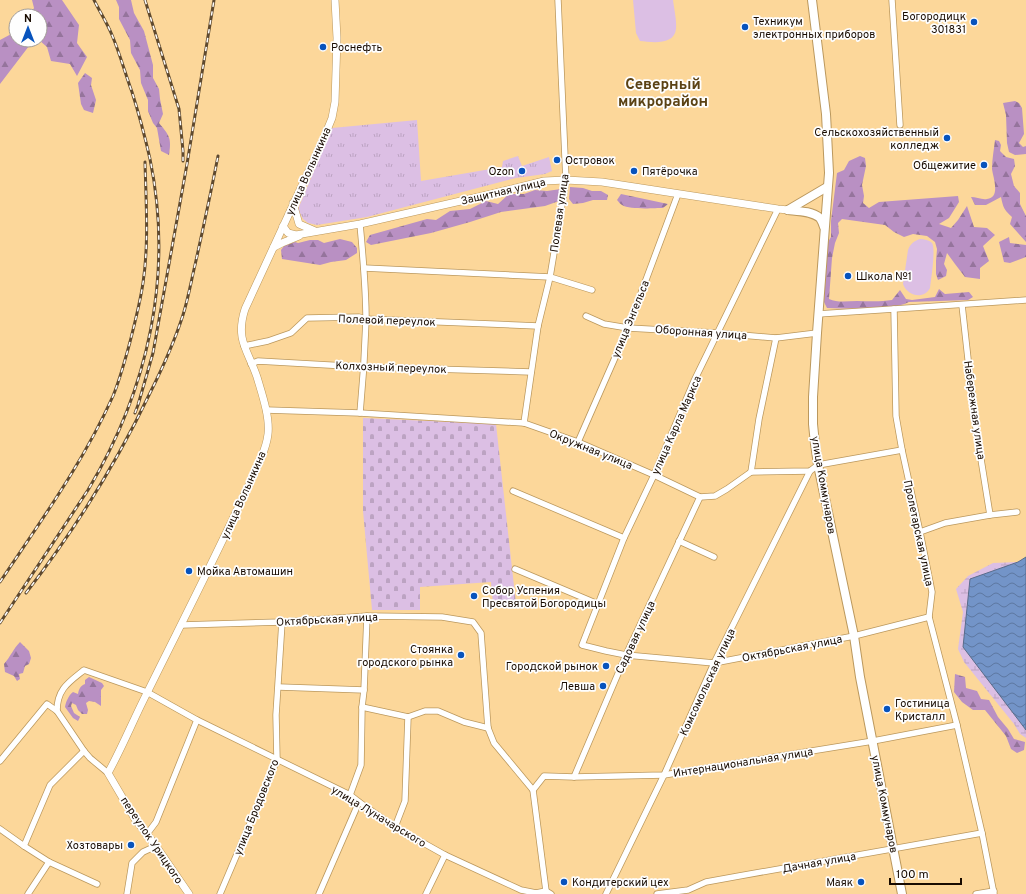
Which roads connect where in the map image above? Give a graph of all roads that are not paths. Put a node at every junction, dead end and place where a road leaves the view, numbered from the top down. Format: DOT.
graph roads {
  1 [pos="334,0"];
  2 [pos="558,0"];
  3 [pos="812,0"];
  4 [pos="892,0"];
  5 [pos="900,125"];
  6 [pos="566,180"];
  7 [pos="827,187"];
  8 [pos="678,194"];
  9 [pos="803,201"];
  10 [pos="293,204"];
  11 [pos="826,208"];
  12 [pos="778,209"];
  13 [pos="788,210"];
  14 [pos="814,214"];
  15 [pos="284,224"];
  16 [pos="300,224"];
  17 [pos="360,224"];
  18 [pos="824,229"];
  19 [pos="315,231"];
  20 [pos="274,248"];
  21 [pos="364,268"];
  22 [pos="550,277"];
  23 [pos="592,290"];
  24 [pos="1026,300"];
  25 [pos="962,305"];
  26 [pos="894,310"];
  27 [pos="818,314"];
  28 [pos="586,316"];
  29 [pos="366,319"];
  30 [pos="538,326"];
  31 [pos="628,328"];
  32 [pos="718,333"];
  33 [pos="817,333"];
  34 [pos="776,338"];
  35 [pos="244,346"];
  36 [pos="251,364"];
  37 [pos="364,367"];
  38 [pos="531,372"];
  39 [pos="266,410"];
  40 [pos="360,413"];
  41 [pos="524,423"];
  42 [pos="578,442"];
  43 [pos="902,450"];
  44 [pos="818,465"];
  45 [pos="810,471"];
  46 [pos="751,472"];
  47 [pos="654,475"];
  48 [pos="513,491"];
  49 [pos="700,498"];
  50 [pos="1017,512"];
  51 [pos="990,515"];
  52 [pos="920,532"];
  53 [pos="624,538"];
  54 [pos="679,541"];
  55 [pos="714,557"];
  56 [pos="515,569"];
  57 [pos="598,604"];
  58 [pos="367,616"];
  59 [pos="928,617"];
  60 [pos="282,622"];
  61 [pos="182,625"];
  62 [pos="854,636"];
  63 [pos="582,645"];
  64 [pos="626,655"];
  65 [pos="714,663"];
  66 [pos="279,687"];
  67 [pos="364,690"];
  68 [pos="147,692"];
  69 [pos="362,707"];
  70 [pos="57,711"];
  71 [pos="408,717"];
  72 [pos="197,720"];
  73 [pos="957,725"];
  74 [pos="488,728"];
  75 [pos="873,741"];
  76 [pos="84,750"];
  77 [pos="277,760"];
  78 [pos="0,761"];
  79 [pos="108,773"];
  80 [pos="664,775"];
  81 [pos="574,777"];
  82 [pos="533,790"];
  83 [pos="350,795"];
  84 [pos="359,802"];
  85 [pos="395,827"];
  86 [pos="0,829"];
  87 [pos="982,833"];
  88 [pos="146,834"];
  89 [pos="24,846"];
  90 [pos="156,846"];
  91 [pos="894,848"];
  92 [pos="445,855"];
  93 [pos="49,862"];
  94 [pos="96,884"];
  95 [pos="994,892"];
  96 [pos="544,893"];
  97 [pos="28,894"];
  98 [pos="127,894"];
  99 [pos="189,894"];
  100 [pos="220,894"];
  101 [pos="319,894"];
  102 [pos="426,894"];
  103 [pos="551,894"];
  104 [pos="606,894"];
  105 [pos="657,894"];
  106 [pos="902,894"];
  107 [pos="976,894"];
  1 -- 10 [label="street, улица Волынкина"];
  2 -- 6 [label="street, Полевая улица"];
  3 -- 7 [label="main road, улица Коммунаров"];
  4 -- 5 [label="street"];
  6 -- 8 [label="street, Защитная улица"];
  6 -- 17 [label="street, Защитная улица"];
  6 -- 22 [label="street, Полевая улица"];
  7 -- 9 [label="main road"];
  7 -- 11 [label="main road, улица Коммунаров"];
  8 -- 12 [label="street, Защитная улица"];
  8 -- 31 [label="street, улица Энгельса"];
  9 -- 11 [label="main road"];
  9 -- 13 [label="main road"];
  10 -- 15 [label="street, улица Волынкина"];
  10 -- 16 [label="street"];
  11 -- 14 [label="main road"];
  11 -- 18 [label="main road, улица Коммунаров"];
  12 -- 13 [label="street, Защитная улица"];
  12 -- 32 [label="street, улица Карла Маркса"];
  13 -- 14 [label="main road"];
  14 -- 18 [label="main road"];
  15 -- 16 [label="street"];
  15 -- 19 [label="street"];
  15 -- 20 [label="street, улица Волынкина"];
  16 -- 19 [label="street"];
  17 -- 19 [label="street, Защитная улица"];
  17 -- 21 [label="street"];
  18 -- 27 [label="main road, улица Коммунаров"];
  19 -- 20 [label="street"];
  20 -- 35 [label="street, улица Волынкина"];
  21 -- 22 [label="street"];
  21 -- 29 [label="street"];
  22 -- 23 [label="street"];
  22 -- 30 [label="street, Полевая улица"];
  24 -- 25 [label="street"];
  25 -- 26 [label="street"];
  25 -- 51 [label="street, Набережная улица"];
  26 -- 27 [label="street"];
  26 -- 43 [label="street, Пролетарская улица"];
  27 -- 33 [label="main road, улица Коммунаров"];
  28 -- 31 [label="street, Оборонная улица"];
  29 -- 30 [label="street, Полевой переулок"];
  29 -- 35 [label="street, Полевой переулок"];
  29 -- 37 [label="street"];
  30 -- 38 [label="street, Полевая улица"];
  31 -- 32 [label="street, Оборонная улица"];
  31 -- 42 [label="street, улица Энгельса"];
  32 -- 34 [label="street, Оборонная улица"];
  32 -- 47 [label="street, улица Карла Маркса"];
  33 -- 34 [label="street, Оборонная улица"];
  33 -- 44 [label="main road, улица Коммунаров"];
  34 -- 46 [label="street"];
  35 -- 36 [label="street, улица Волынкина"];
  36 -- 37 [label="street, Колхозный переулок"];
  36 -- 39 [label="street, улица Волынкина"];
  37 -- 38 [label="street, Колхозный переулок"];
  37 -- 40 [label="street"];
  38 -- 41 [label="street, Полевая улица"];
  39 -- 40 [label="street, Окружная улица"];
  39 -- 61 [label="street, улица Волынкина"];
  40 -- 41 [label="street, Окружная улица"];
  41 -- 42 [label="street, Окружная улица"];
  42 -- 47 [label="street, Окружная улица"];
  43 -- 44 [label="street"];
  43 -- 52 [label="street, Пролетарская улица"];
  44 -- 45 [label="street"];
  44 -- 62 [label="main road, улица Коммунаров"];
  45 -- 46 [label="street"];
  45 -- 65 [label="street, Комсомольская улица"];
  46 -- 49 [label="street"];
  47 -- 49 [label="street, Окружная улица"];
  47 -- 53 [label="street, улица Карла Маркса"];
  48 -- 53 [label="street"];
  49 -- 54 [label="street, Садовая улица"];
  50 -- 51 [label="street"];
  51 -- 52 [label="street"];
  52 -- 59 [label="street, Пролетарская улица"];
  53 -- 57 [label="street, улица Карла Маркса"];
  54 -- 55 [label="street"];
  54 -- 64 [label="street, Садовая улица"];
  56 -- 57 [label="street"];
  57 -- 63 [label="street, улица Карла Маркса"];
  58 -- 60 [label="street, Октябрьская улица"];
  58 -- 67 [label="street"];
  58 -- 74 [label="street, Октябрьская улица"];
  59 -- 62 [label="street, Октябрьская улица"];
  59 -- 73 [label="street, Пролетарская улица"];
  60 -- 61 [label="street, Октябрьская улица"];
  60 -- 66 [label="street, улица Бродовского"];
  61 -- 68 [label="street, улица Волынкина"];
  62 -- 65 [label="street, Октябрьская улица"];
  62 -- 75 [label="main road, улица Коммунаров"];
  63 -- 64 [label="street, Октябрьская улица"];
  64 -- 65 [label="street, Октябрьская улица"];
  64 -- 81 [label="street, Садовая улица"];
  65 -- 80 [label="street, Комсомольская улица"];
  66 -- 67 [label="street"];
  66 -- 77 [label="street, улица Бродовского"];
  67 -- 69 [label="street"];
  68 -- 70 [label="street, улица Луначарского"];
  68 -- 72 [label="street, улица Луначарского"];
  68 -- 79 [label="street, улица Волынкина"];
  69 -- 71 [label="street"];
  69 -- 83 [label="street"];
  70 -- 76 [label="street, переулок Урицкого"];
  70 -- 78 [label="street"];
  71 -- 74 [label="street"];
  71 -- 85 [label="street"];
  72 -- 77 [label="street, улица Луначарского"];
  72 -- 88 [label="street"];
  73 -- 75 [label="street, Интернациональная улица"];
  73 -- 87 [label="street, Пролетарская улица"];
  74 -- 82 [label="street"];
  75 -- 80 [label="street, Интернациональная улица"];
  75 -- 91 [label="main road, улица Коммунаров"];
  76 -- 79 [label="street, переулок Урицкого"];
  76 -- 89 [label="street"];
  77 -- 83 [label="street, улица Луначарского"];
  77 -- 100 [label="street, улица Бродовского"];
  79 -- 88 [label="street, переулок Урицкого"];
  80 -- 81 [label="street, Интернациональная улица"];
  80 -- 104 [label="street, Комсомольская улица"];
  81 -- 82 [label="street, Интернациональная улица"];
  82 -- 96 [label="street"];
  83 -- 84 [label="street, улица Луначарского"];
  84 -- 85 [label="street, улица Луначарского"];
  84 -- 101 [label="street"];
  85 -- 92 [label="street, улица Луначарского"];
  86 -- 89 [label="street"];
  87 -- 91 [label="street, Дачная улица"];
  87 -- 95 [label="street, Пролетарская улица"];
  88 -- 90 [label="street, переулок Урицкого"];
  89 -- 93 [label="street"];
  90 -- 98 [label="street"];
  90 -- 99 [label="street, переулок Урицкого"];
  91 -- 105 [label="street, Дачная улица"];
  91 -- 106 [label="main road, улица Коммунаров"];
  92 -- 96 [label="street, улица Луначарского"];
  92 -- 102 [label="street"];
  93 -- 94 [label="street"];
  93 -- 97 [label="street"];
  95 -- 107 [label="street"];
  96 -- 103 [label="street"];
}
